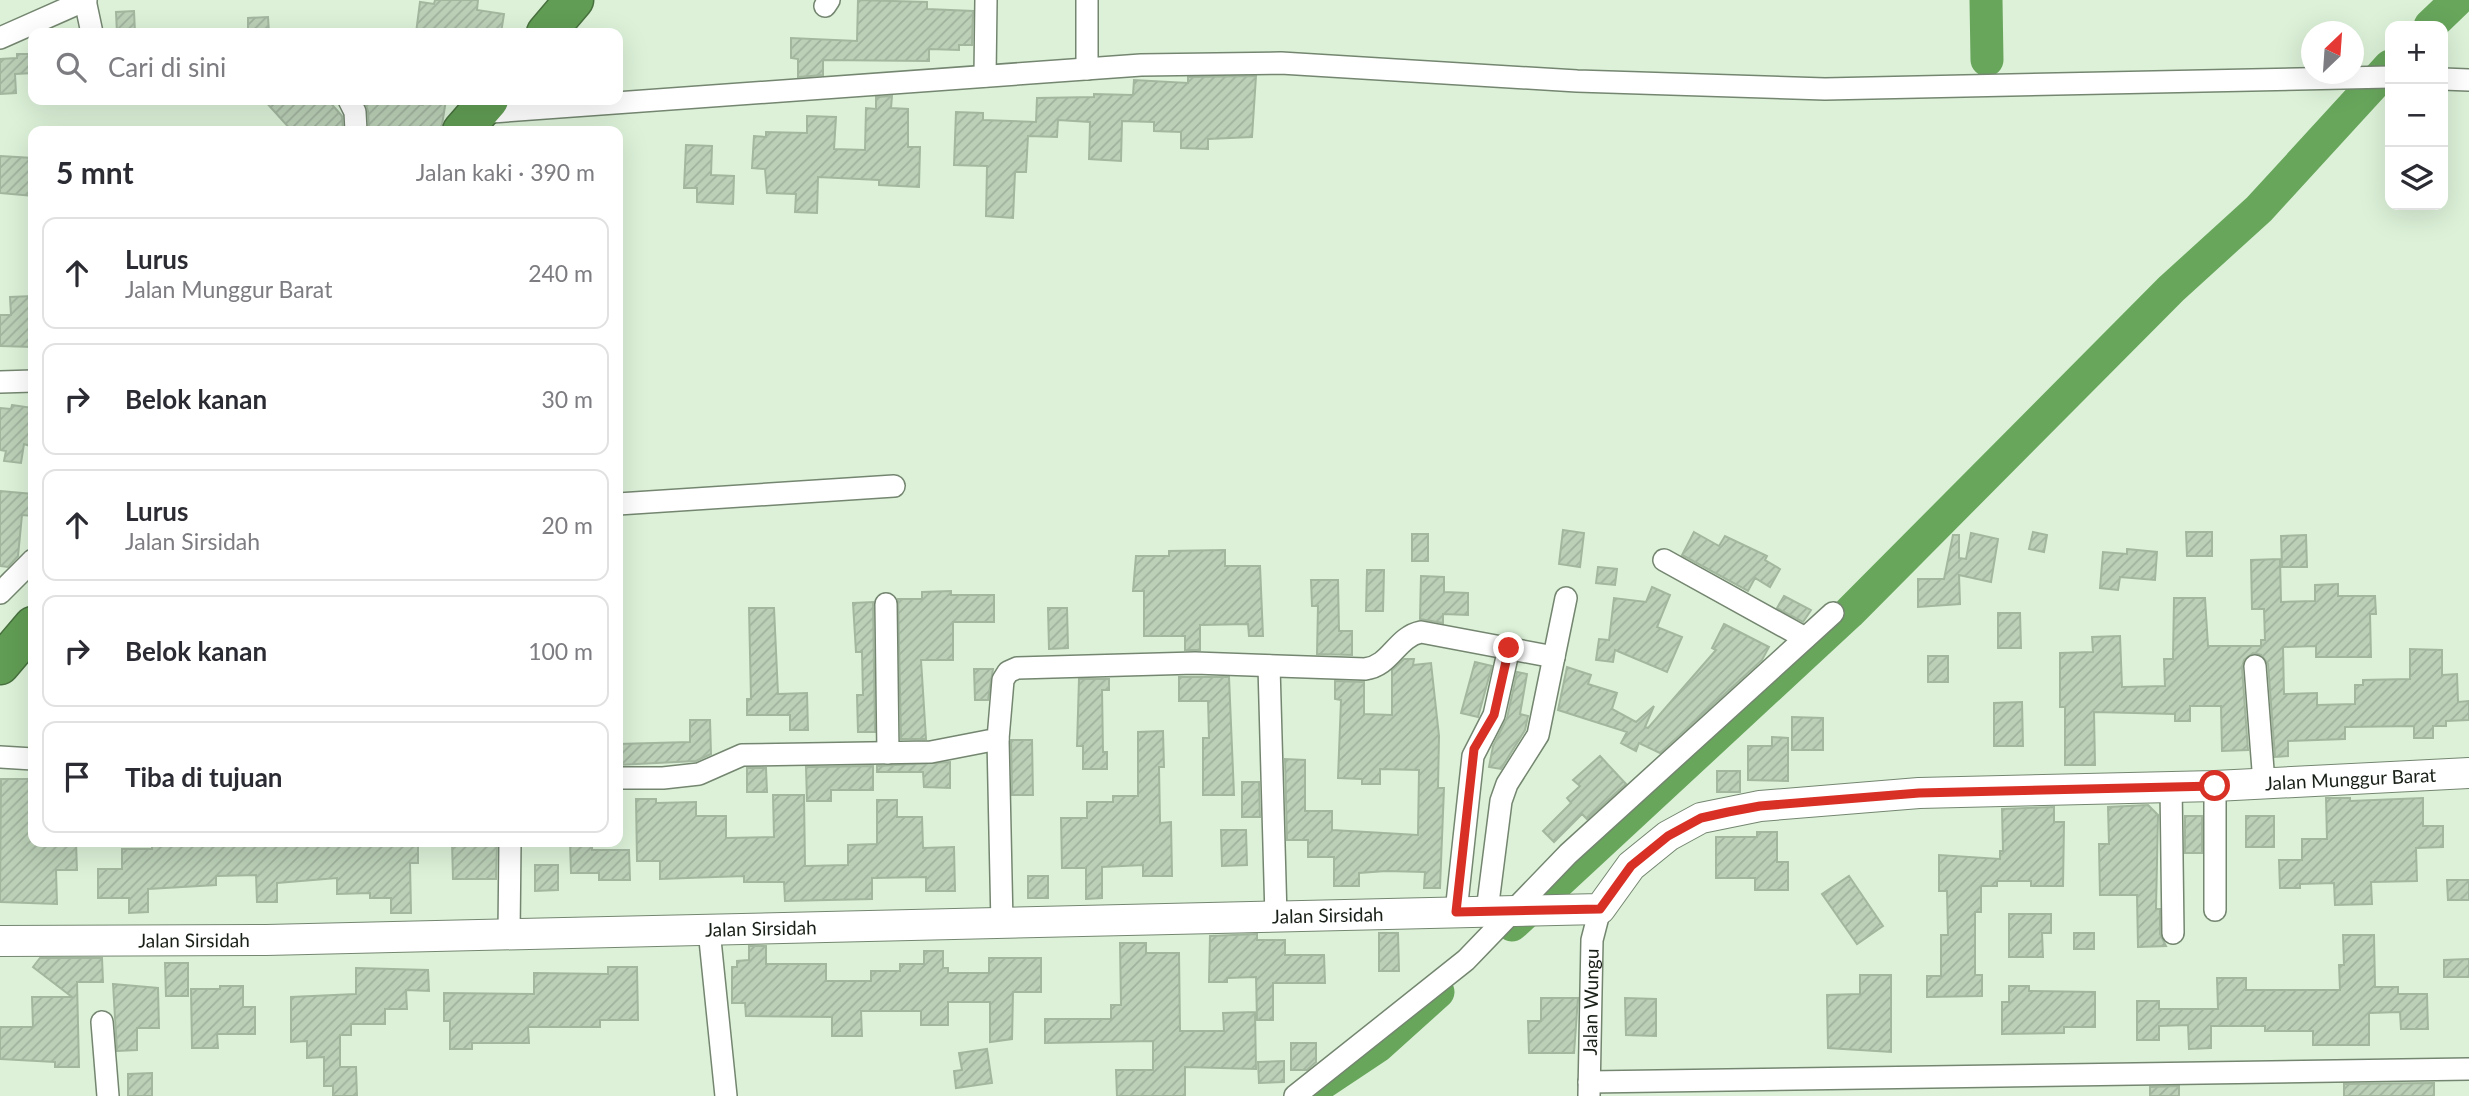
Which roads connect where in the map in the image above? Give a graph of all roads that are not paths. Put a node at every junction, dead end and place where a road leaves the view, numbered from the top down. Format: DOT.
graph roads {
  1 [pos="86,0"];
  2 [pos="574,0"];
  3 [pos="986,0"];
  4 [pos="1087,0"];
  5 [pos="91,28"];
  6 [pos="550,28"];
  7 [pos="0,38"];
  8 [pos="1087,69"];
  9 [pos="985,76"];
  10 [pos="2385,77"];
  11 [pos="2448,79"];
  12 [pos="2469,80"];
  13 [pos="623,104"];
  14 [pos="352,105"];
  15 [pos="607,105"];
  16 [pos="476,115"];
  17 [pos="356,126"];
  18 [pos="28,381"];
  19 [pos="0,382"];
  20 [pos="894,486"];
  21 [pos="623,504"];
  22 [pos="1664,560"];
  23 [pos="28,565"];
  24 [pos="0,593"];
  25 [pos="1566,598"];
  26 [pos="886,604"];
  27 [pos="1833,613"];
  28 [pos="28,632"];
  29 [pos="1805,638"];
  30 [pos="1509,648"];
  31 [pos="1554,657"];
  32 [pos="0,665"];
  33 [pos="1269,666"];
  34 [pos="2255,666"];
  35 [pos="998,739"];
  36 [pos="888,753"];
  37 [pos="0,757"];
  38 [pos="28,759"];
  39 [pos="2469,773"];
  40 [pos="623,778"];
  41 [pos="2264,783"];
  42 [pos="2171,785"];
  43 [pos="2215,786"];
  44 [pos="510,847"];
  45 [pos="1600,909"];
  46 [pos="2215,910"];
  47 [pos="1508,911"];
  48 [pos="1456,912"];
  49 [pos="1276,917"];
  50 [pos="1002,924"];
  51 [pos="709,930"];
  52 [pos="2173,933"];
  53 [pos="509,934"];
  54 [pos="0,941"];
  55 [pos="102,1022"];
  56 [pos="2469,1069"];
  57 [pos="1589,1089"];
  58 [pos="108,1096"];
  59 [pos="726,1096"];
  60 [pos="1295,1096"];
  1 -- 5 [label="street"];
  1 -- 7 [label="street"];
  2 -- 6 [label="highway"];
  3 -- 9 [label="street"];
  4 -- 8 [label="street"];
  8 -- 9 [label="street"];
  8 -- 10 [label="street"];
  9 -- 13 [label="street"];
  11 -- 12 [label="street"];
  14 -- 17 [label="street"];
  15 -- 16 [label="street"];
  18 -- 19 [label="street"];
  20 -- 21 [label="street"];
  22 -- 29 [label="street"];
  23 -- 24 [label="street"];
  25 -- 31 [label="street"];
  26 -- 36 [label="street"];
  27 -- 29 [label="street"];
  28 -- 32 [label="highway"];
  29 -- 47 [label="street"];
  30 -- 31 [label="street"];
  30 -- 33 [label="street"];
  30 -- 48 [label="street"];
  31 -- 47 [label="street"];
  33 -- 35 [label="street"];
  33 -- 49 [label="street"];
  34 -- 41 [label="street"];
  35 -- 36 [label="street"];
  35 -- 50 [label="street"];
  36 -- 40 [label="street"];
  37 -- 38 [label="street"];
  39 -- 41 [label="street, Jalan Munggur Barat"];
  41 -- 43 [label="street, Jalan Munggur Barat"];
  42 -- 43 [label="street, Jalan Munggur Barat"];
  42 -- 45 [label="street, Jalan Munggur Barat"];
  42 -- 52 [label="street"];
  43 -- 46 [label="street"];
  44 -- 53 [label="street"];
  45 -- 47 [label="street, Jalan Sirsidah"];
  45 -- 57 [label="street, Jalan Wungu"];
  47 -- 48 [label="street, Jalan Sirsidah"];
  47 -- 60 [label="street"];
  48 -- 49 [label="street, Jalan Sirsidah"];
  49 -- 50 [label="street, Jalan Sirsidah"];
  50 -- 51 [label="street, Jalan Sirsidah"];
  51 -- 53 [label="street, Jalan Sirsidah"];
  51 -- 59 [label="street"];
  53 -- 54 [label="street, Jalan Sirsidah"];
  55 -- 58 [label="street"];
  56 -- 57 [label="street"];
}
